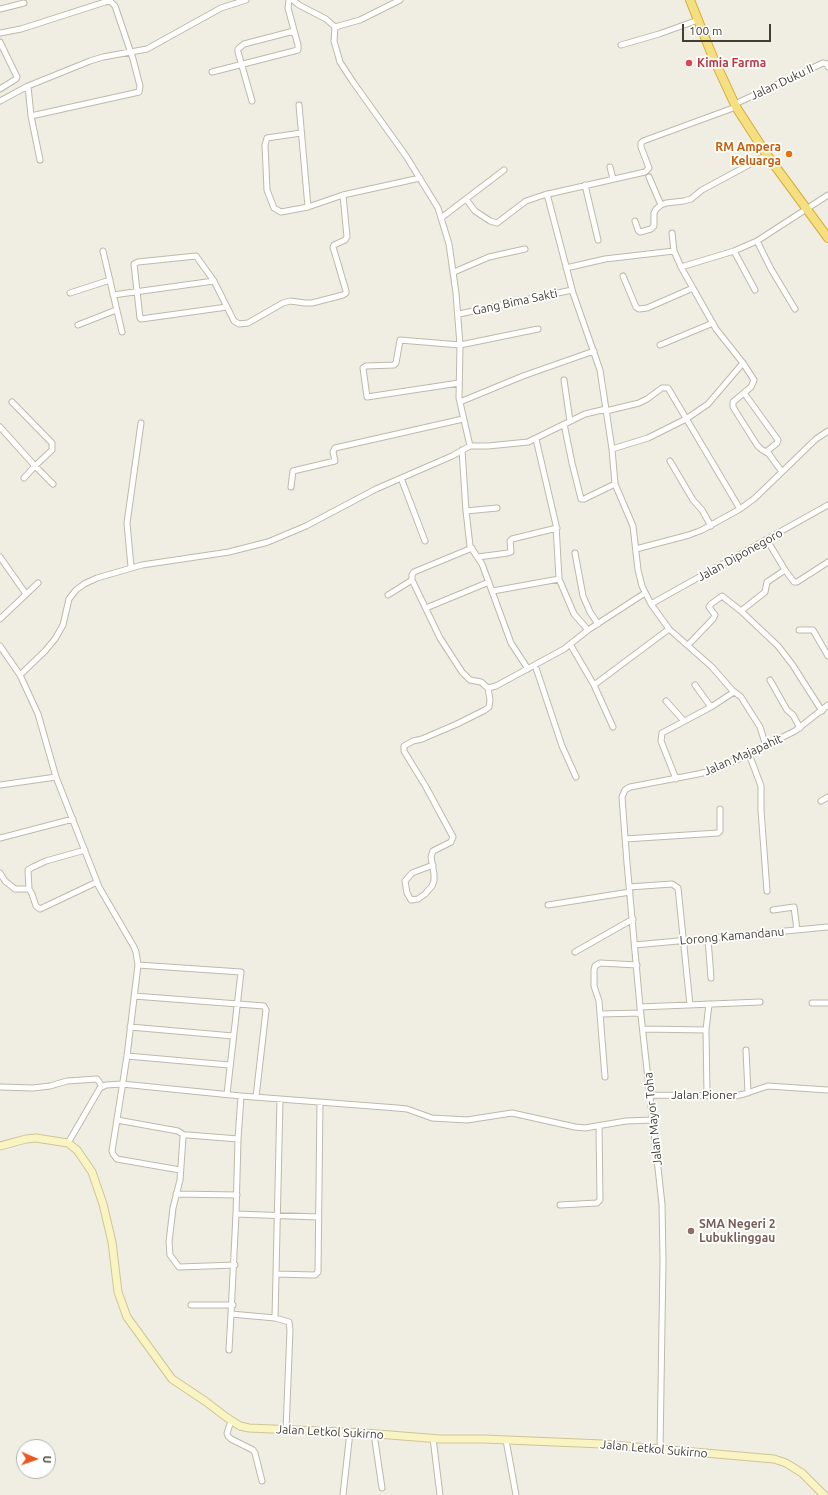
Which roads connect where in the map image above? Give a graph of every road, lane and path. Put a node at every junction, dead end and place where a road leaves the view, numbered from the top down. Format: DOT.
graph roads {
  1 [pos="246,0"];
  2 [pos="289,0"];
  3 [pos="294,0"];
  4 [pos="400,0"];
  5 [pos="690,0"];
  6 [pos="24,3"];
  7 [pos="228,3"];
  8 [pos="0,9"];
  9 [pos="698,20"];
  10 [pos="335,27"];
  11 [pos="294,31"];
  12 [pos="0,33"];
  13 [pos="0,42"];
  14 [pos="621,45"];
  15 [pos="130,51"];
  16 [pos="242,65"];
  17 [pos="828,67"];
  18 [pos="212,72"];
  19 [pos="28,86"];
  20 [pos="0,89"];
  21 [pos="0,101"];
  22 [pos="252,101"];
  23 [pos="299,105"];
  24 [pos="736,106"];
  25 [pos="31,116"];
  26 [pos="301,133"];
  27 [pos="767,155"];
  28 [pos="40,160"];
  29 [pos="610,167"];
  30 [pos="504,170"];
  31 [pos="649,177"];
  32 [pos="420,178"];
  33 [pos="612,179"];
  34 [pos="585,185"];
  35 [pos="547,194"];
  36 [pos="343,195"];
  37 [pos="828,195"];
  38 [pos="466,199"];
  39 [pos="661,205"];
  40 [pos="308,207"];
  41 [pos="807,210"];
  42 [pos="441,218"];
  43 [pos="635,221"];
  44 [pos="672,233"];
  45 [pos="828,238"];
  46 [pos="598,240"];
  47 [pos="757,241"];
  48 [pos="525,249"];
  49 [pos="103,250"];
  50 [pos="674,251"];
  51 [pos="734,251"];
  52 [pos="682,267"];
  53 [pos="566,268"];
  54 [pos="454,272"];
  55 [pos="623,276"];
  56 [pos="110,280"];
  57 [pos="214,281"];
  58 [pos="693,288"];
  59 [pos="572,290"];
  60 [pos="755,290"];
  61 [pos="136,291"];
  62 [pos="70,294"];
  63 [pos="113,295"];
  64 [pos="227,307"];
  65 [pos="795,309"];
  66 [pos="116,310"];
  67 [pos="459,314"];
  68 [pos="713,323"];
  69 [pos="78,324"];
  70 [pos="538,329"];
  71 [pos="122,332"];
  72 [pos="460,345"];
  73 [pos="660,345"];
  74 [pos="594,351"];
  75 [pos="743,363"];
  76 [pos="564,380"];
  77 [pos="459,383"];
  78 [pos="744,393"];
  79 [pos="12,402"];
  80 [pos="460,402"];
  81 [pos="606,410"];
  82 [pos="463,419"];
  83 [pos="686,419"];
  84 [pos="570,421"];
  85 [pos="141,423"];
  86 [pos="564,424"];
  87 [pos="0,427"];
  88 [pos="828,431"];
  89 [pos="536,439"];
  90 [pos="470,446"];
  91 [pos="612,449"];
  92 [pos="462,450"];
  93 [pos="766,452"];
  94 [pos="670,461"];
  95 [pos="35,466"];
  96 [pos="782,472"];
  97 [pos="24,478"];
  98 [pos="401,478"];
  99 [pos="52,484"];
  100 [pos="615,484"];
  101 [pos="291,486"];
  102 [pos="828,505"];
  103 [pos="497,508"];
  104 [pos="740,509"];
  105 [pos="466,511"];
  106 [pos="711,526"];
  107 [pos="557,528"];
  108 [pos="425,540"];
  109 [pos="767,540"];
  110 [pos="472,548"];
  111 [pos="636,549"];
  112 [pos="575,553"];
  113 [pos="0,557"];
  114 [pos="478,557"];
  115 [pos="828,562"];
  116 [pos="131,567"];
  117 [pos="785,570"];
  118 [pos="412,580"];
  119 [pos="559,580"];
  120 [pos="489,582"];
  121 [pos="38,583"];
  122 [pos="493,591"];
  123 [pos="645,593"];
  124 [pos="26,594"];
  125 [pos="388,595"];
  126 [pos="651,604"];
  127 [pos="426,608"];
  128 [pos="741,611"];
  129 [pos="0,619"];
  130 [pos="598,624"];
  131 [pos="669,629"];
  132 [pos="588,630"];
  133 [pos="799,630"];
  134 [pos="570,644"];
  135 [pos="688,645"];
  136 [pos="0,646"];
  137 [pos="828,656"];
  138 [pos="535,665"];
  139 [pos="528,669"];
  140 [pos="20,676"];
  141 [pos="770,680"];
  142 [pos="695,685"];
  143 [pos="594,686"];
  144 [pos="488,688"];
  145 [pos="734,692"];
  146 [pos="666,701"];
  147 [pos="711,707"];
  148 [pos="826,708"];
  149 [pos="684,721"];
  150 [pos="613,727"];
  151 [pos="800,728"];
  152 [pos="766,746"];
  153 [pos="749,754"];
  154 [pos="56,777"];
  155 [pos="576,777"];
  156 [pos="676,778"];
  157 [pos="0,785"];
  158 [pos="625,790"];
  159 [pos="828,797"];
  160 [pos="821,801"];
  161 [pos="720,809"];
  162 [pos="73,818"];
  163 [pos="0,838"];
  164 [pos="625,839"];
  165 [pos="85,850"];
  166 [pos="433,866"];
  167 [pos="0,873"];
  168 [pos="97,882"];
  169 [pos="29,889"];
  170 [pos="630,890"];
  171 [pos="767,891"];
  172 [pos="548,904"];
  173 [pos="773,910"];
  174 [pos="633,918"];
  175 [pos="828,927"];
  176 [pos="797,930"];
  177 [pos="708,939"];
  178 [pos="684,941"];
  179 [pos="635,944"];
  180 [pos="575,952"];
  181 [pos="138,964"];
  182 [pos="637,965"];
  183 [pos="711,978"];
  184 [pos="134,996"];
  185 [pos="760,1002"];
  186 [pos="828,1002"];
  187 [pos="812,1003"];
  188 [pos="237,1004"];
  189 [pos="709,1004"];
  190 [pos="690,1005"];
  191 [pos="640,1007"];
  192 [pos="600,1014"];
  193 [pos="641,1014"];
  194 [pos="130,1027"];
  195 [pos="643,1029"];
  196 [pos="706,1030"];
  197 [pos="233,1036"];
  198 [pos="746,1050"];
  199 [pos="127,1056"];
  200 [pos="230,1064"];
  201 [pos="605,1077"];
  202 [pos="122,1084"];
  203 [pos="102,1086"];
  204 [pos="0,1087"];
  205 [pos="828,1090"];
  206 [pos="748,1093"];
  207 [pos="227,1094"];
  208 [pos="651,1095"];
  209 [pos="707,1095"];
  210 [pos="241,1096"];
  211 [pos="256,1097"];
  212 [pos="280,1099"];
  213 [pos="320,1102"];
  214 [pos="117,1120"];
  215 [pos="653,1120"];
  216 [pos="599,1126"];
  217 [pos="184,1135"];
  218 [pos="238,1139"];
  219 [pos="68,1143"];
  220 [pos="0,1146"];
  221 [pos="180,1170"];
  222 [pos="176,1194"];
  223 [pos="237,1195"];
  224 [pos="560,1205"];
  225 [pos="236,1214"];
  226 [pos="278,1216"];
  227 [pos="318,1217"];
  228 [pos="234,1265"];
  229 [pos="276,1274"];
  230 [pos="191,1305"];
  231 [pos="233,1305"];
  232 [pos="232,1314"];
  233 [pos="275,1318"];
  234 [pos="229,1350"];
  235 [pos="231,1421"];
  236 [pos="286,1430"];
  237 [pos="350,1432"];
  238 [pos="374,1434"];
  239 [pos="433,1438"];
  240 [pos="506,1440"];
  241 [pos="660,1450"];
  242 [pos="262,1481"];
  243 [pos="382,1488"];
  244 [pos="342,1495"];
  245 [pos="440,1495"];
  246 [pos="516,1495"];
  247 [pos="824,1495"];
  1 -- 7 [label="street"];
  2 -- 11 [label="street"];
  3 -- 10 [label="street"];
  4 -- 10 [label="street"];
  5 -- 9 [label="highway"];
  6 -- 8 [label="street"];
  7 -- 15 [label="street"];
  9 -- 14 [label="street"];
  9 -- 24 [label="highway"];
  10 -- 32 [label="street"];
  11 -- 16 [label="street"];
  11 -- 16 [label="street"];
  12 -- 15 [label="street"];
  13 -- 20 [label="street"];
  15 -- 19 [label="street"];
  15 -- 25 [label="street"];
  16 -- 18 [label="street"];
  16 -- 22 [label="street"];
  17 -- 24 [label="street, Jalan Duku II"];
  19 -- 21 [label="street"];
  19 -- 25 [label="street"];
  23 -- 26 [label="street"];
  24 -- 27 [label="highway"];
  24 -- 33 [label="street"];
  25 -- 28 [label="street"];
  26 -- 40 [label="street"];
  26 -- 40 [label="street"];
  27 -- 39 [label="street"];
  27 -- 41 [label="highway"];
  29 -- 33 [label="street"];
  30 -- 38 [label="street"];
  31 -- 39 [label="street"];
  32 -- 36 [label="street"];
  32 -- 42 [label="street"];
  33 -- 34 [label="street"];
  34 -- 35 [label="street"];
  34 -- 46 [label="street"];
  35 -- 38 [label="street"];
  35 -- 53 [label="street"];
  36 -- 40 [label="street"];
  36 -- 64 [label="street"];
  37 -- 41 [label="street"];
  38 -- 42 [label="street"];
  39 -- 43 [label="street"];
  41 -- 45 [label="highway"];
  41 -- 47 [label="street"];
  42 -- 54 [label="street"];
  44 -- 50 [label="street"];
  47 -- 51 [label="street"];
  47 -- 65 [label="street"];
  48 -- 54 [label="street"];
  49 -- 56 [label="street"];
  50 -- 52 [label="street"];
  50 -- 53 [label="street"];
  51 -- 52 [label="street"];
  51 -- 60 [label="street"];
  52 -- 58 [label="street"];
  53 -- 59 [label="street"];
  54 -- 67 [label="street"];
  55 -- 58 [label="street"];
  56 -- 62 [label="street"];
  56 -- 63 [label="street"];
  57 -- 61 [label="street"];
  57 -- 61 [label="street"];
  57 -- 64 [label="street"];
  58 -- 68 [label="street"];
  59 -- 67 [label="street, Gang Bima Sakti"];
  59 -- 74 [label="street"];
  61 -- 63 [label="street"];
  61 -- 64 [label="street"];
  63 -- 66 [label="street"];
  66 -- 69 [label="street"];
  66 -- 71 [label="street"];
  67 -- 72 [label="street"];
  68 -- 73 [label="street"];
  68 -- 75 [label="street"];
  70 -- 72 [label="street"];
  72 -- 77 [label="street"];
  72 -- 77 [label="street"];
  74 -- 80 [label="street"];
  74 -- 81 [label="street"];
  75 -- 78 [label="street"];
  75 -- 83 [label="street"];
  76 -- 84 [label="street"];
  77 -- 80 [label="street"];
  78 -- 93 [label="street"];
  78 -- 93 [label="street"];
  79 -- 95 [label="street"];
  80 -- 82 [label="street"];
  81 -- 83 [label="street"];
  81 -- 84 [label="street"];
  81 -- 91 [label="street"];
  82 -- 90 [label="street"];
  82 -- 101 [label="street"];
  83 -- 91 [label="street"];
  83 -- 104 [label="street"];
  84 -- 86 [label="street"];
  85 -- 116 [label="street"];
  86 -- 89 [label="street"];
  86 -- 100 [label="street"];
  87 -- 95 [label="street"];
  88 -- 96 [label="street"];
  89 -- 90 [label="street"];
  89 -- 107 [label="street"];
  90 -- 92 [label="street"];
  91 -- 100 [label="street"];
  92 -- 98 [label="street"];
  92 -- 105 [label="street"];
  93 -- 96 [label="street"];
  94 -- 106 [label="street"];
  95 -- 97 [label="street"];
  95 -- 99 [label="street"];
  96 -- 104 [label="street"];
  98 -- 108 [label="street"];
  98 -- 116 [label="street"];
  100 -- 111 [label="street"];
  102 -- 109 [label="street, Jalan Diponegoro"];
  103 -- 105 [label="street"];
  104 -- 106 [label="street"];
  105 -- 110 [label="street"];
  106 -- 111 [label="street"];
  107 -- 114 [label="street"];
  107 -- 119 [label="street"];
  109 -- 117 [label="street"];
  109 -- 126 [label="street, Jalan Diponegoro"];
  110 -- 114 [label="street"];
  110 -- 118 [label="street"];
  111 -- 123 [label="street"];
  112 -- 130 [label="street"];
  113 -- 124 [label="street"];
  114 -- 120 [label="street"];
  115 -- 117 [label="street"];
  116 -- 140 [label="street"];
  117 -- 128 [label="street"];
  118 -- 125 [label="street"];
  118 -- 127 [label="street"];
  119 -- 122 [label="street"];
  119 -- 132 [label="street"];
  120 -- 122 [label="street"];
  120 -- 127 [label="street"];
  121 -- 124 [label="street"];
  122 -- 139 [label="street"];
  123 -- 126 [label="street"];
  123 -- 130 [label="street"];
  124 -- 129 [label="street"];
  126 -- 131 [label="street"];
  127 -- 144 [label="street"];
  128 -- 135 [label="street"];
  128 -- 148 [label="street"];
  130 -- 132 [label="street"];
  131 -- 135 [label="street"];
  131 -- 143 [label="street"];
  132 -- 134 [label="street"];
  133 -- 137 [label="street"];
  134 -- 138 [label="street"];
  134 -- 143 [label="street"];
  135 -- 145 [label="street"];
  136 -- 140 [label="street"];
  138 -- 139 [label="street"];
  138 -- 155 [label="street"];
  139 -- 144 [label="street"];
  140 -- 154 [label="street"];
  141 -- 151 [label="street"];
  142 -- 147 [label="street"];
  143 -- 150 [label="street"];
  144 -- 166 [label="street"];
  145 -- 147 [label="street"];
  145 -- 152 [label="street"];
  146 -- 149 [label="street"];
  147 -- 149 [label="street"];
  148 -- 151 [label="street, Jalan Majapahit"];
  149 -- 156 [label="street"];
  151 -- 152 [label="street, Jalan Majapahit"];
  152 -- 153 [label="street, Jalan Majapahit"];
  153 -- 156 [label="street, Jalan Majapahit"];
  153 -- 171 [label="street"];
  154 -- 157 [label="street"];
  154 -- 162 [label="street"];
  156 -- 158 [label="street, Jalan Majapahit"];
  158 -- 164 [label="street, Jalan Mayor Toha"];
  159 -- 160 [label="street"];
  161 -- 164 [label="street"];
  162 -- 163 [label="street"];
  162 -- 165 [label="street"];
  164 -- 170 [label="street, Jalan Mayor Toha"];
  165 -- 168 [label="street"];
  165 -- 169 [label="street"];
  166 -- 166 [label="street"];
  167 -- 169 [label="street"];
  168 -- 169 [label="street"];
  168 -- 181 [label="street"];
  170 -- 172 [label="street"];
  170 -- 174 [label="street, Jalan Mayor Toha"];
  170 -- 178 [label="street"];
  173 -- 176 [label="street"];
  174 -- 179 [label="street, Jalan Mayor Toha"];
  174 -- 180 [label="street"];
  175 -- 176 [label="street, Lorong Kamandanu"];
  176 -- 177 [label="street, Lorong Kamandanu"];
  177 -- 178 [label="street, Lorong Kamandanu"];
  177 -- 183 [label="street"];
  178 -- 179 [label="street, Lorong Kamandanu"];
  178 -- 190 [label="street"];
  179 -- 182 [label="street, Jalan Mayor Toha"];
  181 -- 184 [label="street"];
  181 -- 188 [label="street"];
  182 -- 191 [label="street, Jalan Mayor Toha"];
  182 -- 192 [label="street"];
  184 -- 188 [label="street"];
  184 -- 194 [label="street"];
  185 -- 189 [label="street"];
  186 -- 187 [label="street"];
  188 -- 197 [label="street"];
  188 -- 211 [label="street"];
  189 -- 190 [label="street"];
  189 -- 196 [label="street"];
  190 -- 191 [label="street"];
  191 -- 193 [label="street, Jalan Mayor Toha"];
  192 -- 193 [label="street"];
  192 -- 201 [label="street"];
  193 -- 195 [label="street, Jalan Mayor Toha"];
  194 -- 197 [label="street"];
  194 -- 199 [label="street"];
  195 -- 196 [label="street"];
  195 -- 208 [label="street, Jalan Mayor Toha"];
  196 -- 209 [label="street"];
  197 -- 200 [label="street"];
  198 -- 206 [label="street"];
  199 -- 200 [label="street"];
  199 -- 202 [label="street"];
  200 -- 207 [label="street"];
  202 -- 203 [label="street"];
  202 -- 207 [label="street"];
  202 -- 214 [label="street"];
  203 -- 204 [label="street"];
  203 -- 219 [label="street"];
  205 -- 206 [label="street, Jalan Pioner"];
  206 -- 209 [label="street, Jalan Pioner"];
  207 -- 210 [label="street"];
  208 -- 209 [label="street, Jalan Pioner"];
  208 -- 215 [label="street, Jalan Mayor Toha"];
  210 -- 211 [label="street"];
  210 -- 218 [label="street"];
  211 -- 212 [label="street"];
  212 -- 213 [label="street"];
  212 -- 226 [label="street"];
  213 -- 216 [label="street"];
  213 -- 227 [label="street"];
  214 -- 217 [label="street"];
  214 -- 221 [label="street"];
  215 -- 216 [label="street"];
  215 -- 241 [label="street, Jalan Mayor Toha"];
  216 -- 224 [label="street"];
  217 -- 218 [label="street"];
  217 -- 221 [label="street"];
  218 -- 223 [label="street"];
  219 -- 220 [label="main road"];
  219 -- 235 [label="main road, Jalan Letkol Sukirno"];
  221 -- 222 [label="street"];
  222 -- 223 [label="street"];
  222 -- 228 [label="street"];
  223 -- 225 [label="street"];
  225 -- 226 [label="street"];
  225 -- 228 [label="street"];
  226 -- 227 [label="street"];
  226 -- 229 [label="street"];
  227 -- 229 [label="street"];
  228 -- 231 [label="street"];
  229 -- 233 [label="street"];
  230 -- 231 [label="street"];
  231 -- 232 [label="street"];
  232 -- 233 [label="street"];
  232 -- 234 [label="street"];
  233 -- 236 [label="street"];
  235 -- 236 [label="main road, Jalan Letkol Sukirno"];
  235 -- 242 [label="street"];
  236 -- 237 [label="main road, Jalan Letkol Sukirno"];
  237 -- 238 [label="main road, Jalan Letkol Sukirno"];
  237 -- 244 [label="street"];
  238 -- 239 [label="main road, Jalan Letkol Sukirno"];
  238 -- 243 [label="street"];
  239 -- 240 [label="main road, Jalan Letkol Sukirno"];
  239 -- 245 [label="street"];
  240 -- 241 [label="main road, Jalan Letkol Sukirno"];
  240 -- 246 [label="street"];
  241 -- 247 [label="main road, Jalan Letkol Sukirno"];
}
